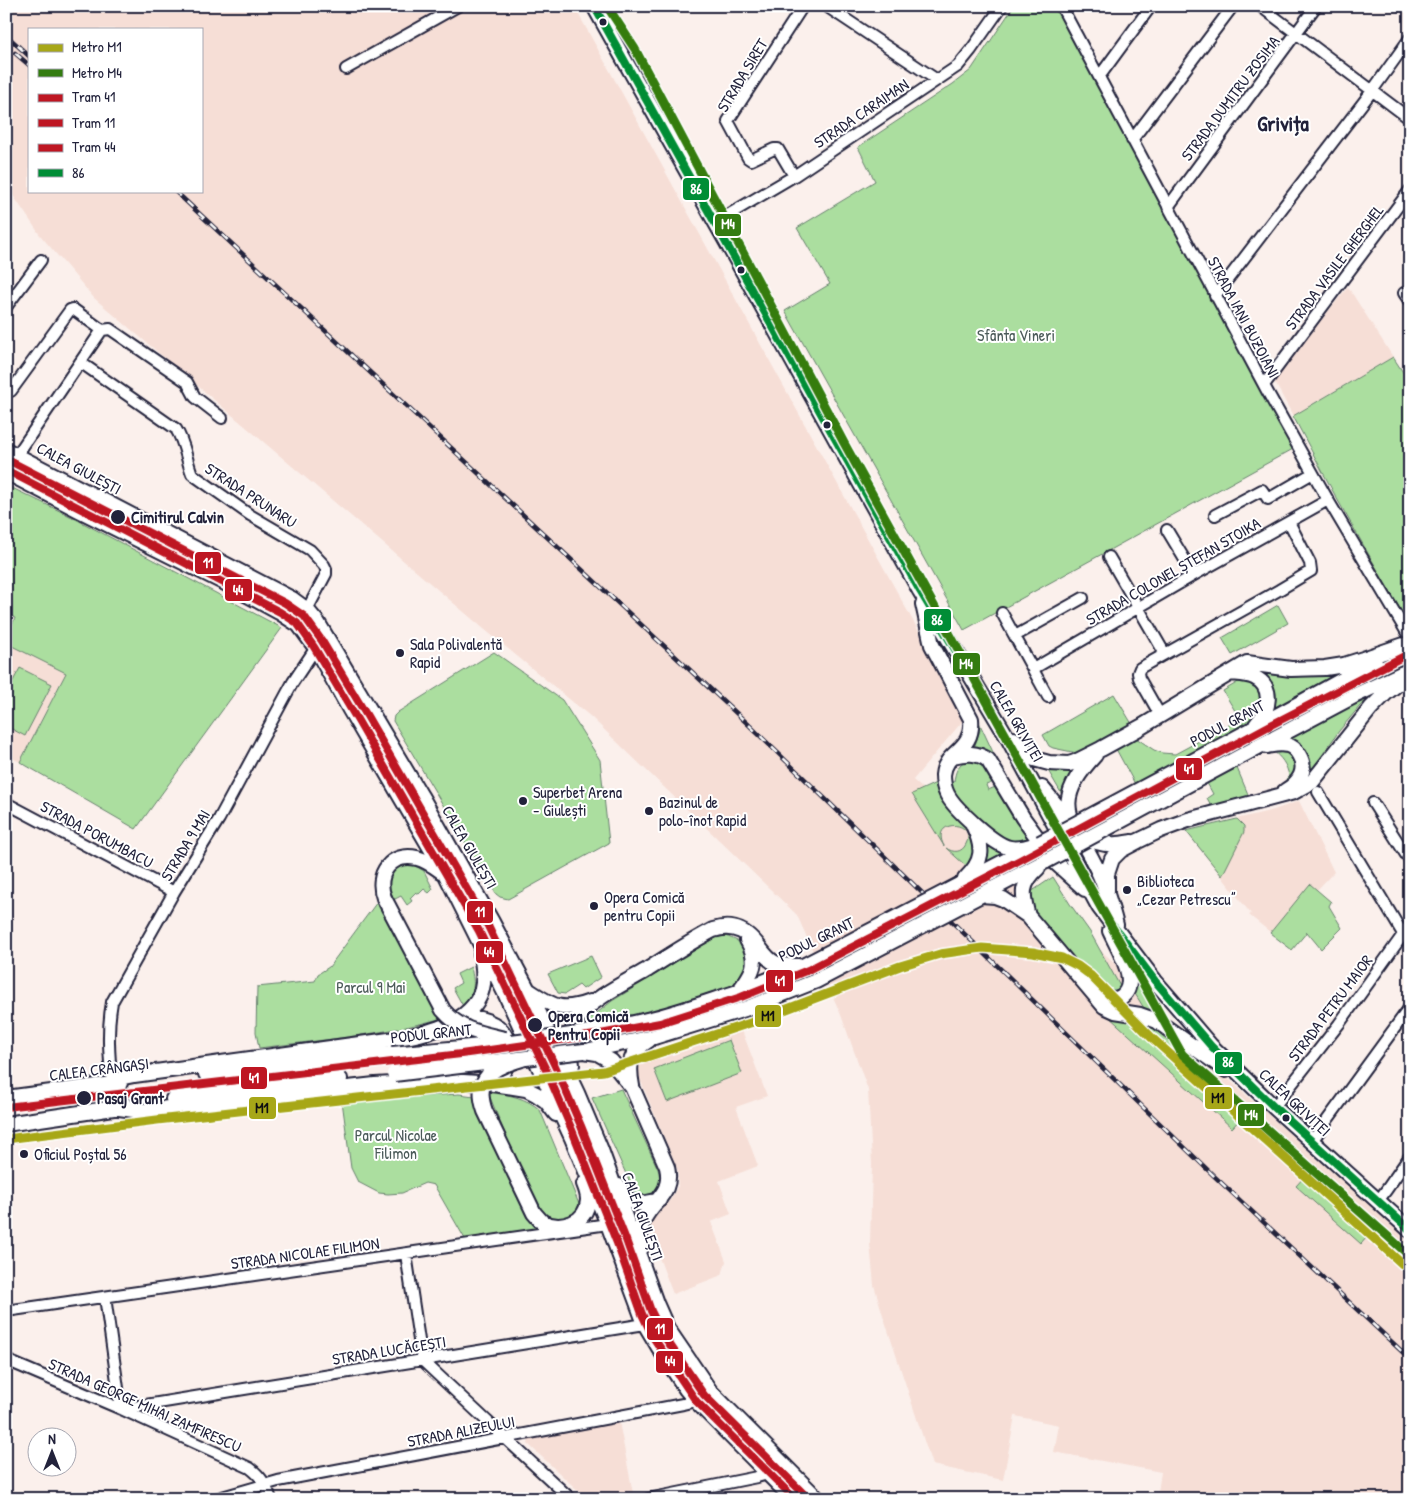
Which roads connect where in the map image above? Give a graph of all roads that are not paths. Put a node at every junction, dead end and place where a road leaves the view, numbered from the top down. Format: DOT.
graph roads {
  1 [pos="458,6"];
  2 [pos="594,6"];
  3 [pos="803,6"];
  4 [pos="826,6"];
  5 [pos="1002,6"];
  6 [pos="1151,6"];
  7 [pos="1233,6"];
  8 [pos="1260,6"];
  9 [pos="1316,6"];
  10 [pos="1065,8"];
  11 [pos="1297,34"];
  12 [pos="1410,38"];
  13 [pos="346,69"];
  14 [pos="1099,78"];
  15 [pos="937,80"];
  16 [pos="1372,91"];
  17 [pos="1410,119"];
  18 [pos="1132,140"];
  19 [pos="794,176"];
  20 [pos="1410,190"];
  21 [pos="1168,207"];
  22 [pos="716,222"];
  23 [pos="41,260"];
  24 [pos="1216,296"];
  25 [pos="6,307"];
  26 [pos="102,330"];
  27 [pos="80,362"];
  28 [pos="1264,385"];
  29 [pos="6,392"];
  30 [pos="222,418"];
  31 [pos="12,452"];
  32 [pos="8,472"];
  33 [pos="1313,473"];
  34 [pos="1328,500"];
  35 [pos="1215,515"];
  36 [pos="1290,522"];
  37 [pos="1166,530"];
  38 [pos="1109,557"];
  39 [pos="1194,576"];
  40 [pos="920,591"];
  41 [pos="1083,598"];
  42 [pos="1139,608"];
  43 [pos="307,610"];
  44 [pos="1002,613"];
  45 [pos="299,625"];
  46 [pos="1015,636"];
  47 [pos="1410,638"];
  48 [pos="329,641"];
  49 [pos="1410,643"];
  50 [pos="315,647"];
  51 [pos="1165,654"];
  52 [pos="1033,669"];
  53 [pos="1410,670"];
  54 [pos="1230,673"];
  55 [pos="1410,674"];
  56 [pos="1048,697"];
  57 [pos="1160,715"];
  58 [pos="999,722"];
  59 [pos="1251,730"];
  60 [pos="1256,748"];
  61 [pos="1101,750"];
  62 [pos="953,756"];
  63 [pos="1025,769"];
  64 [pos="1318,792"];
  65 [pos="1275,797"];
  66 [pos="1373,802"];
  67 [pos="6,803"];
  68 [pos="970,820"];
  69 [pos="1071,822"];
  70 [pos="1138,841"];
  71 [pos="1040,843"];
  72 [pos="1046,861"];
  73 [pos="1410,861"];
  74 [pos="445,873"];
  75 [pos="959,885"];
  76 [pos="1107,891"];
  77 [pos="174,892"];
  78 [pos="981,895"];
  79 [pos="1096,902"];
  80 [pos="1028,916"];
  81 [pos="1410,926"];
  82 [pos="744,932"];
  83 [pos="1118,932"];
  84 [pos="1403,934"];
  85 [pos="478,941"];
  86 [pos="803,966"];
  87 [pos="1088,987"];
  88 [pos="528,990"];
  89 [pos="738,992"];
  90 [pos="600,998"];
  91 [pos="1410,1007"];
  92 [pos="463,1016"];
  93 [pos="654,1037"];
  94 [pos="515,1042"];
  95 [pos="584,1051"];
  96 [pos="522,1059"];
  97 [pos="196,1076"];
  98 [pos="112,1084"];
  99 [pos="494,1084"];
  100 [pos="632,1087"];
  101 [pos="1254,1088"];
  102 [pos="578,1093"];
  103 [pos="6,1098"];
  104 [pos="1274,1107"];
  105 [pos="119,1108"];
  106 [pos="6,1124"];
  107 [pos="1312,1141"];
  108 [pos="575,1143"];
  109 [pos="601,1150"];
  110 [pos="1410,1156"];
  111 [pos="659,1200"];
  112 [pos="1378,1201"];
  113 [pos="608,1224"];
  114 [pos="1410,1230"];
  115 [pos="406,1254"];
  116 [pos="639,1259"];
  117 [pos="105,1297"];
  118 [pos="6,1311"];
  119 [pos="662,1319"];
  120 [pos="645,1324"];
  121 [pos="6,1360"];
  122 [pos="422,1360"];
  123 [pos="710,1391"];
  124 [pos="696,1401"];
  125 [pos="121,1409"];
  126 [pos="504,1438"];
  127 [pos="781,1462"];
  128 [pos="768,1474"];
  129 [pos="266,1484"];
  130 [pos="216,1499"];
  131 [pos="271,1499"];
  132 [pos="572,1499"];
  133 [pos="648,1499"];
  134 [pos="793,1499"];
  135 [pos="818,1499"];
  1 -- 13 [label="street"];
  2 -- 22 [label="main road, CALEA GRIVIȚEI"];
  3 -- 19 [label="street, STRADA SIRET"];
  4 -- 15 [label="street"];
  5 -- 15 [label="street, STRADA CARAIMAN"];
  6 -- 14 [label="street"];
  7 -- 18 [label="street"];
  8 -- 11 [label="street"];
  9 -- 11 [label="street, STRADA DUMITRU ZOSIMA"];
  10 -- 14 [label="street, STRADA IANI BUZOIANI"];
  11 -- 16 [label="street"];
  11 -- 21 [label="street, STRADA DUMITRU ZOSIMA"];
  12 -- 16 [label="street"];
  14 -- 18 [label="street, STRADA IANI BUZOIANI"];
  15 -- 19 [label="street, STRADA CARAIMAN"];
  16 -- 17 [label="street"];
  16 -- 24 [label="street"];
  18 -- 21 [label="street, STRADA IANI BUZOIANI"];
  19 -- 22 [label="street, STRADA CARAIMAN"];
  20 -- 28 [label="street, STRADA VASILE GHERGHEL"];
  21 -- 24 [label="street, STRADA IANI BUZOIANI"];
  22 -- 40 [label="main road, CALEA GRIVIȚEI"];
  23 -- 25 [label="street"];
  24 -- 28 [label="street, STRADA IANI BUZOIANI"];
  26 -- 27 [label="street"];
  26 -- 29 [label="street"];
  26 -- 30 [label="street"];
  27 -- 31 [label="street"];
  27 -- 43 [label="street, STRADA PRUNARU"];
  28 -- 33 [label="street, STRADA IANI BUZOIANI"];
  31 -- 32 [label="street"];
  31 -- 43 [label="main road, CALEA GIULEȘTI"];
  32 -- 45 [label="main road"];
  33 -- 34 [label="street, STRADA IANI BUZOIANI"];
  33 -- 35 [label="street"];
  34 -- 36 [label="street, STRADA COLONEL ȘTEFAN STOIKA"];
  34 -- 47 [label="street, STRADA IANI BUZOIANI"];
  36 -- 39 [label="street, STRADA COLONEL ȘTEFAN STOIKA"];
  36 -- 51 [label="street"];
  37 -- 39 [label="street"];
  38 -- 42 [label="street"];
  39 -- 42 [label="street, STRADA COLONEL ȘTEFAN STOIKA"];
  40 -- 58 [label="main road, CALEA GRIVIȚEI"];
  40 -- 62 [label="main road"];
  41 -- 46 [label="street"];
  42 -- 51 [label="street"];
  42 -- 52 [label="street, STRADA COLONEL ȘTEFAN STOIKA"];
  43 -- 45 [label="street, STRADA PRUNARU"];
  43 -- 48 [label="main road, CALEA GIULEȘTI"];
  44 -- 46 [label="street"];
  45 -- 50 [label="main road"];
  46 -- 52 [label="street"];
  48 -- 50 [label="street"];
  48 -- 88 [label="main road, CALEA GIULEȘTI"];
  49 -- 54 [label="main road"];
  49 -- 59 [label="main road, PODUL GRANT"];
  50 -- 74 [label="main road"];
  50 -- 77 [label="street, STRADA 9 MAI"];
  51 -- 57 [label="street"];
  52 -- 56 [label="street"];
  53 -- 60 [label="main road"];
  54 -- 57 [label="main road"];
  54 -- 59 [label="main road"];
  55 -- 65 [label="main road"];
  57 -- 61 [label="main road"];
  58 -- 61 [label="main road"];
  58 -- 63 [label="main road, CALEA GRIVIȚEI"];
  59 -- 71 [label="main road, PODUL GRANT, bridge"];
  60 -- 65 [label="main road"];
  60 -- 72 [label="main road, bridge"];
  61 -- 69 [label="main road"];
  62 -- 68 [label="main road"];
  62 -- 79 [label="main road"];
  63 -- 69 [label="main road"];
  63 -- 79 [label="main road, CALEA GRIVIȚEI"];
  64 -- 84 [label="street"];
  65 -- 70 [label="main road"];
  66 -- 73 [label="street"];
  67 -- 77 [label="street, STRADA PORUMBACU"];
  68 -- 71 [label="main road"];
  68 -- 75 [label="main road"];
  69 -- 70 [label="main road"];
  69 -- 76 [label="main road"];
  70 -- 76 [label="main road"];
  71 -- 75 [label="main road, PODUL GRANT"];
  72 -- 78 [label="main road"];
  72 -- 80 [label="main road"];
  74 -- 85 [label="main road"];
  74 -- 94 [label="main road, bridge"];
  75 -- 86 [label="main road, PODUL GRANT, bridge"];
  76 -- 83 [label="main road"];
  77 -- 98 [label="street, STRADA 9 MAI"];
  78 -- 80 [label="main road"];
  78 -- 93 [label="main road, bridge"];
  79 -- 83 [label="main road, CALEA GRIVIȚEI"];
  79 -- 87 [label="main road"];
  80 -- 87 [label="main road"];
  81 -- 84 [label="street, STRADA PETRU MAIOR"];
  82 -- 86 [label="main road"];
  82 -- 89 [label="main road"];
  82 -- 90 [label="main road"];
  83 -- 101 [label="main road, CALEA GRIVIȚEI"];
  84 -- 104 [label="street, STRADA PETRU MAIOR"];
  85 -- 92 [label="main road"];
  85 -- 108 [label="main road"];
  86 -- 89 [label="main road, PODUL GRANT"];
  87 -- 101 [label="main road"];
  88 -- 90 [label="main road"];
  88 -- 102 [label="main road, CALEA GIULEȘTI"];
  89 -- 94 [label="main road, PODUL GRANT, bridge"];
  90 -- 102 [label="main road"];
  91 -- 107 [label="street"];
  92 -- 98 [label="main road"];
  92 -- 99 [label="main road"];
  93 -- 95 [label="main road"];
  93 -- 100 [label="main road"];
  94 -- 97 [label="main road, PODUL GRANT, bridge"];
  95 -- 96 [label="main road, bridge"];
  95 -- 100 [label="main road"];
  96 -- 105 [label="main road, bridge"];
  96 -- 108 [label="main road, bridge"];
  97 -- 98 [label="main road, CALEA CRÂNGAȘI"];
  98 -- 103 [label="main road, CALEA CRÂNGAȘI"];
  99 -- 105 [label="main road"];
  99 -- 108 [label="main road"];
  100 -- 111 [label="main road"];
  101 -- 104 [label="main road, CALEA GRIVIȚEI"];
  102 -- 109 [label="main road, CALEA GIULEȘTI"];
  104 -- 107 [label="main road, CALEA GRIVIȚEI"];
  105 -- 106 [label="main road"];
  107 -- 112 [label="main road, CALEA GRIVIȚEI"];
  108 -- 113 [label="main road"];
  109 -- 111 [label="main road"];
  109 -- 116 [label="main road, CALEA GIULEȘTI"];
  110 -- 112 [label="street"];
  111 -- 116 [label="main road"];
  112 -- 114 [label="main road, CALEA GRIVIȚEI"];
  113 -- 115 [label="street, STRADA NICOLAE FILIMON"];
  113 -- 120 [label="main road"];
  115 -- 117 [label="street, STRADA NICOLAE FILIMON"];
  115 -- 122 [label="street"];
  116 -- 119 [label="main road, CALEA GIULEȘTI"];
  117 -- 118 [label="street, STRADA NICOLAE FILIMON"];
  117 -- 125 [label="street"];
  119 -- 120 [label="street, STRADA LUCĂCEȘTI"];
  119 -- 123 [label="main road, CALEA GIULEȘTI"];
  120 -- 122 [label="street, STRADA LUCĂCEȘTI"];
  120 -- 124 [label="main road"];
  121 -- 125 [label="street, STRADA GEORGE MIHAI ZAMFIRESCU"];
  122 -- 125 [label="street, STRADA LUCĂCEȘTI"];
  122 -- 126 [label="street"];
  123 -- 124 [label="street, STRADA ALIZEULUI"];
  123 -- 127 [label="main road, CALEA GIULEȘTI"];
  124 -- 126 [label="street, STRADA ALIZEULUI"];
  124 -- 128 [label="main road"];
  125 -- 129 [label="street, STRADA GEORGE MIHAI ZAMFIRESCU"];
  126 -- 129 [label="street, STRADA ALIZEULUI"];
  126 -- 132 [label="street"];
  127 -- 128 [label="street"];
  127 -- 135 [label="main road, CALEA GIULEȘTI"];
  128 -- 133 [label="street"];
  128 -- 134 [label="main road"];
  129 -- 130 [label="street, STRADA ALIZEULUI"];
  129 -- 131 [label="street"];
}
